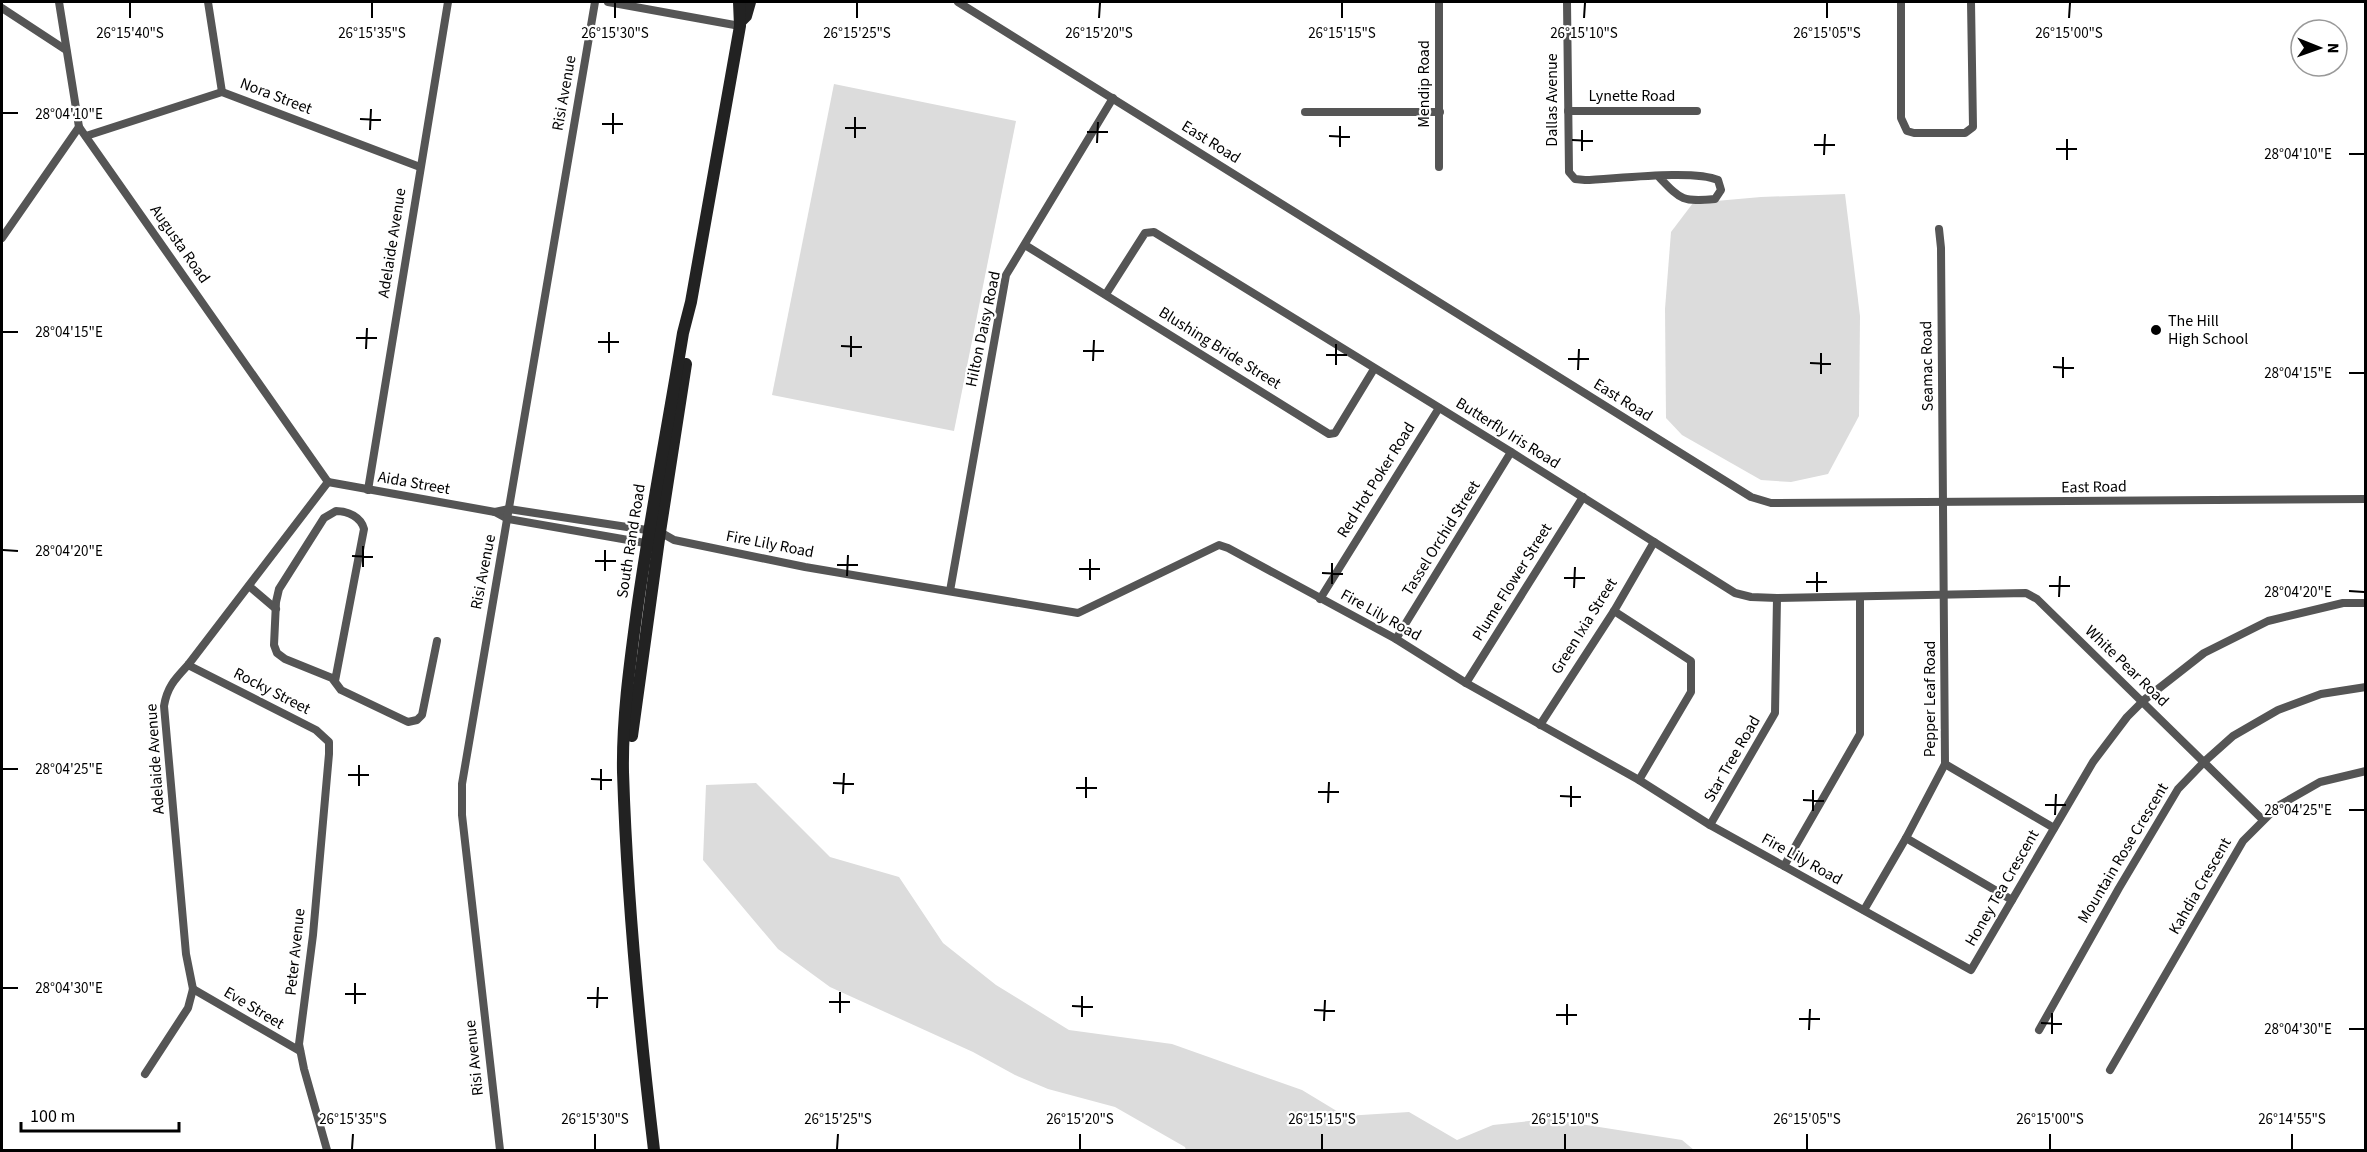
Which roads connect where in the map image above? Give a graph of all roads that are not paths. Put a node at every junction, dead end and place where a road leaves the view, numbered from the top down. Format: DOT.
graph roads {
  1 [pos="58,2"];
  2 [pos="208,2"];
  3 [pos="448,2"];
  4 [pos="595,2"];
  5 [pos="608,2"];
  6 [pos="739,2"];
  7 [pos="750,2"];
  8 [pos="958,2"];
  9 [pos="1439,2"];
  10 [pos="1567,2"];
  11 [pos="1901,2"];
  12 [pos="1971,2"];
  13 [pos="2,8"];
  14 [pos="740,24"];
  15 [pos="66,50"];
  16 [pos="222,92"];
  17 [pos="1113,98"];
  18 [pos="1568,111"];
  19 [pos="1697,111"];
  20 [pos="1305,112"];
  21 [pos="1440,112"];
  22 [pos="79,127"];
  23 [pos="86,136"];
  24 [pos="420,167"];
  25 [pos="1439,167"];
  26 [pos="1659,177"];
  27 [pos="1939,229"];
  28 [pos="2,238"];
  29 [pos="1025,245"];
  30 [pos="1106,294"];
  31 [pos="1374,369"];
  32 [pos="1439,408"];
  33 [pos="1511,452"];
  34 [pos="328,482"];
  35 [pos="368,490"];
  36 [pos="1583,497"];
  37 [pos="2366,499"];
  38 [pos="1943,504"];
  39 [pos="509,509"];
  40 [pos="495,512"];
  41 [pos="508,519"];
  42 [pos="653,537"];
  43 [pos="1654,542"];
  44 [pos="249,586"];
  45 [pos="950,591"];
  46 [pos="1945,595"];
  47 [pos="1860,597"];
  48 [pos="1777,598"];
  49 [pos="1320,599"];
  50 [pos="2366,603"];
  51 [pos="276,609"];
  52 [pos="1614,611"];
  53 [pos="1396,639"];
  54 [pos="436,641"];
  55 [pos="188,665"];
  56 [pos="335,681"];
  57 [pos="1466,683"];
  58 [pos="2366,687"];
  59 [pos="2142,701"];
  60 [pos="1540,725"];
  61 [pos="329,754"];
  62 [pos="2205,761"];
  63 [pos="1945,764"];
  64 [pos="2366,771"];
  65 [pos="1639,780"];
  66 [pos="2263,820"];
  67 [pos="1710,825"];
  68 [pos="2054,828"];
  69 [pos="1906,838"];
  70 [pos="1784,866"];
  71 [pos="2012,900"];
  72 [pos="1864,910"];
  73 [pos="1971,970"];
  74 [pos="193,989"];
  75 [pos="2039,1030"];
  76 [pos="300,1051"];
  77 [pos="2110,1070"];
  78 [pos="145,1074"];
  79 [pos="327,1150"];
  80 [pos="500,1150"];
  81 [pos="654,1150"];
  1 -- 15 [label="street, Augusta Road"];
  2 -- 16 [label="street"];
  3 -- 24 [label="street, Adelaide Avenue"];
  4 -- 39 [label="street, Risi Avenue"];
  5 -- 14 [label="street"];
  6 -- 14 [label="main road, South Rand Road"];
  7 -- 14 [label="main road, South Rand Road"];
  8 -- 17 [label="street, East Road"];
  9 -- 21 [label="street, Mendip Road"];
  10 -- 18 [label="street, Dallas Avenue"];
  11 -- 12 [label="street"];
  13 -- 15 [label="street"];
  14 -- 42 [label="main road, South Rand Road"];
  15 -- 22 [label="street, Augusta Road"];
  16 -- 23 [label="street, Nora Street"];
  16 -- 24 [label="street, Nora Street"];
  17 -- 29 [label="street, Hilton Daisy Road"];
  17 -- 38 [label="street, East Road"];
  18 -- 19 [label="street, Lynette Road"];
  18 -- 26 [label="street, Dallas Avenue"];
  20 -- 21 [label="street"];
  21 -- 25 [label="street, Mendip Road"];
  22 -- 23 [label="street, Augusta Road"];
  22 -- 28 [label="street"];
  23 -- 34 [label="street, Augusta Road"];
  24 -- 35 [label="street, Adelaide Avenue"];
  26 -- 26 [label="street"];
  27 -- 38 [label="street, Seamac Road"];
  29 -- 30 [label="street, Blushing Bride Street"];
  29 -- 45 [label="street, Hilton Daisy Road"];
  30 -- 31 [label="street, Butterfly Iris Road"];
  30 -- 31 [label="street, Blushing Bride Street"];
  31 -- 32 [label="street, Butterfly Iris Road"];
  32 -- 33 [label="street, Butterfly Iris Road"];
  32 -- 49 [label="street, Red Hot Poker Road"];
  33 -- 36 [label="street, Butterfly Iris Road"];
  33 -- 53 [label="street, Tassel Orchid Street"];
  34 -- 35 [label="street, Aida Street"];
  34 -- 44 [label="street, Adelaide Avenue"];
  35 -- 40 [label="street, Aida Street"];
  36 -- 43 [label="street, Butterfly Iris Road"];
  36 -- 57 [label="street, Plume Flower Street"];
  37 -- 38 [label="street, East Road"];
  38 -- 46 [label="street, Pepper Leaf Road"];
  39 -- 40 [label="street, Aida Street"];
  39 -- 41 [label="street, Risi Avenue"];
  39 -- 42 [label="street, Aida Street"];
  40 -- 41 [label="street, Aida Street"];
  41 -- 42 [label="street, Aida Street"];
  41 -- 80 [label="street, Risi Avenue"];
  42 -- 45 [label="street, Fire Lily Road"];
  42 -- 81 [label="main road, South Rand Road"];
  43 -- 48 [label="street, Butterfly Iris Road"];
  43 -- 52 [label="street, Green Ixia Street"];
  44 -- 51 [label="street"];
  44 -- 55 [label="street, Adelaide Avenue"];
  45 -- 49 [label="street, Fire Lily Road"];
  46 -- 47 [label="street, Butterfly Iris Road"];
  46 -- 59 [label="street, White Pear Road"];
  46 -- 63 [label="street, Pepper Leaf Road"];
  47 -- 48 [label="street, Butterfly Iris Road"];
  47 -- 70 [label="street"];
  48 -- 67 [label="street, Star Tree Road"];
  49 -- 53 [label="street, Fire Lily Road"];
  50 -- 59 [label="street, Honey Tea Crescent"];
  51 -- 56 [label="street"];
  51 -- 56 [label="street"];
  52 -- 60 [label="street, Green Ixia Street"];
  52 -- 65 [label="street"];
  53 -- 57 [label="street, Fire Lily Road"];
  54 -- 56 [label="street"];
  55 -- 61 [label="street, Rocky Street"];
  55 -- 74 [label="street, Adelaide Avenue"];
  57 -- 60 [label="street, Fire Lily Road"];
  58 -- 62 [label="street, Mountain Rose Crescent"];
  59 -- 62 [label="street, White Pear Road"];
  59 -- 68 [label="street, Honey Tea Crescent"];
  60 -- 65 [label="street, Fire Lily Road"];
  61 -- 76 [label="street, Peter Avenue"];
  62 -- 66 [label="street, White Pear Road"];
  62 -- 75 [label="street, Mountain Rose Crescent"];
  63 -- 68 [label="street"];
  63 -- 69 [label="street, Pepper Leaf Road"];
  64 -- 66 [label="street, Kahdia Crescent"];
  65 -- 67 [label="street, Fire Lily Road"];
  66 -- 77 [label="street, Kahdia Crescent"];
  67 -- 70 [label="street, Fire Lily Road"];
  68 -- 71 [label="street, Honey Tea Crescent"];
  69 -- 71 [label="street"];
  69 -- 72 [label="street, Pepper Leaf Road"];
  70 -- 72 [label="street, Fire Lily Road"];
  71 -- 73 [label="street, Honey Tea Crescent"];
  72 -- 73 [label="street, Fire Lily Road"];
  74 -- 76 [label="street, Eve Street"];
  74 -- 78 [label="street"];
  76 -- 79 [label="street, Peter Avenue"];
}
